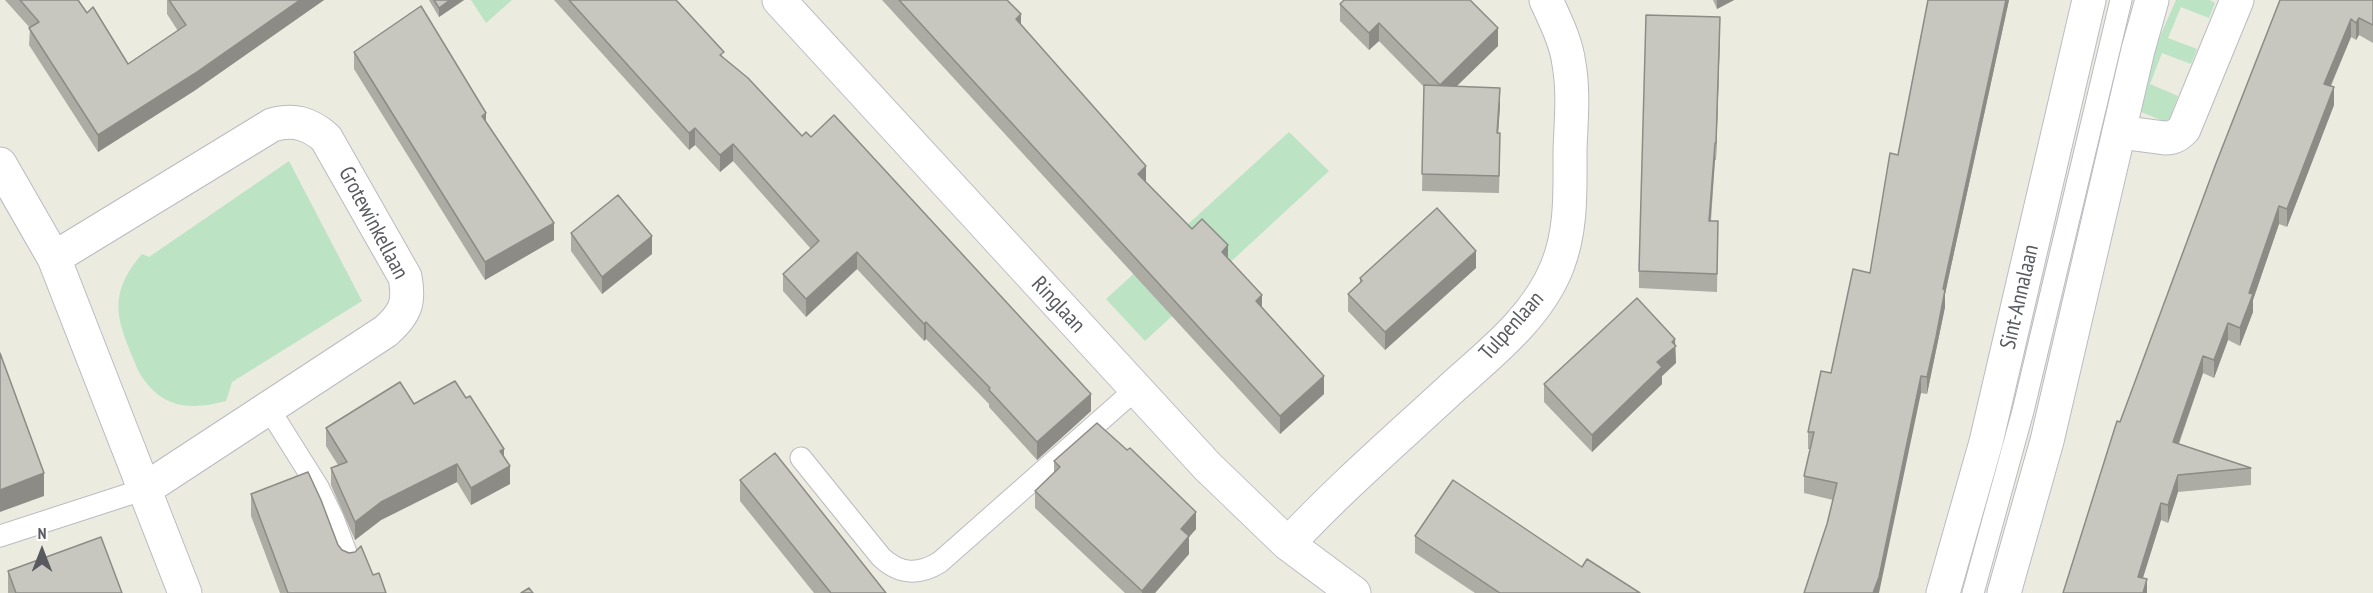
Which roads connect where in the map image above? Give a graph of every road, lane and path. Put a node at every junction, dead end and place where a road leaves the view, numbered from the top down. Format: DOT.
graph roads {
  1 [pos="779,0"];
  2 [pos="1545,0"];
  3 [pos="2089,0"];
  4 [pos="2121,0"];
  5 [pos="2152,0"];
  6 [pos="2237,0"];
  7 [pos="2119,132"];
  8 [pos="0,164"];
  9 [pos="54,258"];
  10 [pos="1136,389"];
  11 [pos="268,409"];
  12 [pos="801,458"];
  13 [pos="145,489"];
  14 [pos="1999,499"];
  15 [pos="0,536"];
  16 [pos="1288,544"];
  17 [pos="350,563"];
  18 [pos="185,593"];
  19 [pos="1354,593"];
  20 [pos="1943,593"];
  21 [pos="1973,593"];
  22 [pos="1983,593"];
  23 [pos="2004,593"];
  1 -- 10 [label="street, Ringlaan"];
  2 -- 16 [label="street, Tulpenlaan"];
  3 -- 20 [label="street, Sint-Annalaan"];
  4 -- 14 [label="lane, Sint-Annalaan"];
  5 -- 7 [label="street"];
  6 -- 7 [label="street"];
  7 -- 23 [label="street"];
  8 -- 9 [label="street"];
  9 -- 11 [label="street, Grotewinkellaan"];
  9 -- 13 [label="street"];
  10 -- 12 [label="lane"];
  10 -- 16 [label="street, Ringlaan"];
  11 -- 13 [label="street, Grotewinkellaan"];
  11 -- 17 [label="lane"];
  13 -- 15 [label="lane"];
  13 -- 18 [label="street"];
  14 -- 21 [label="lane, Sint-Annalaan"];
  14 -- 22 [label="lane, Sint-Annalaan"];
  16 -- 19 [label="street, Ringlaan"];
}
